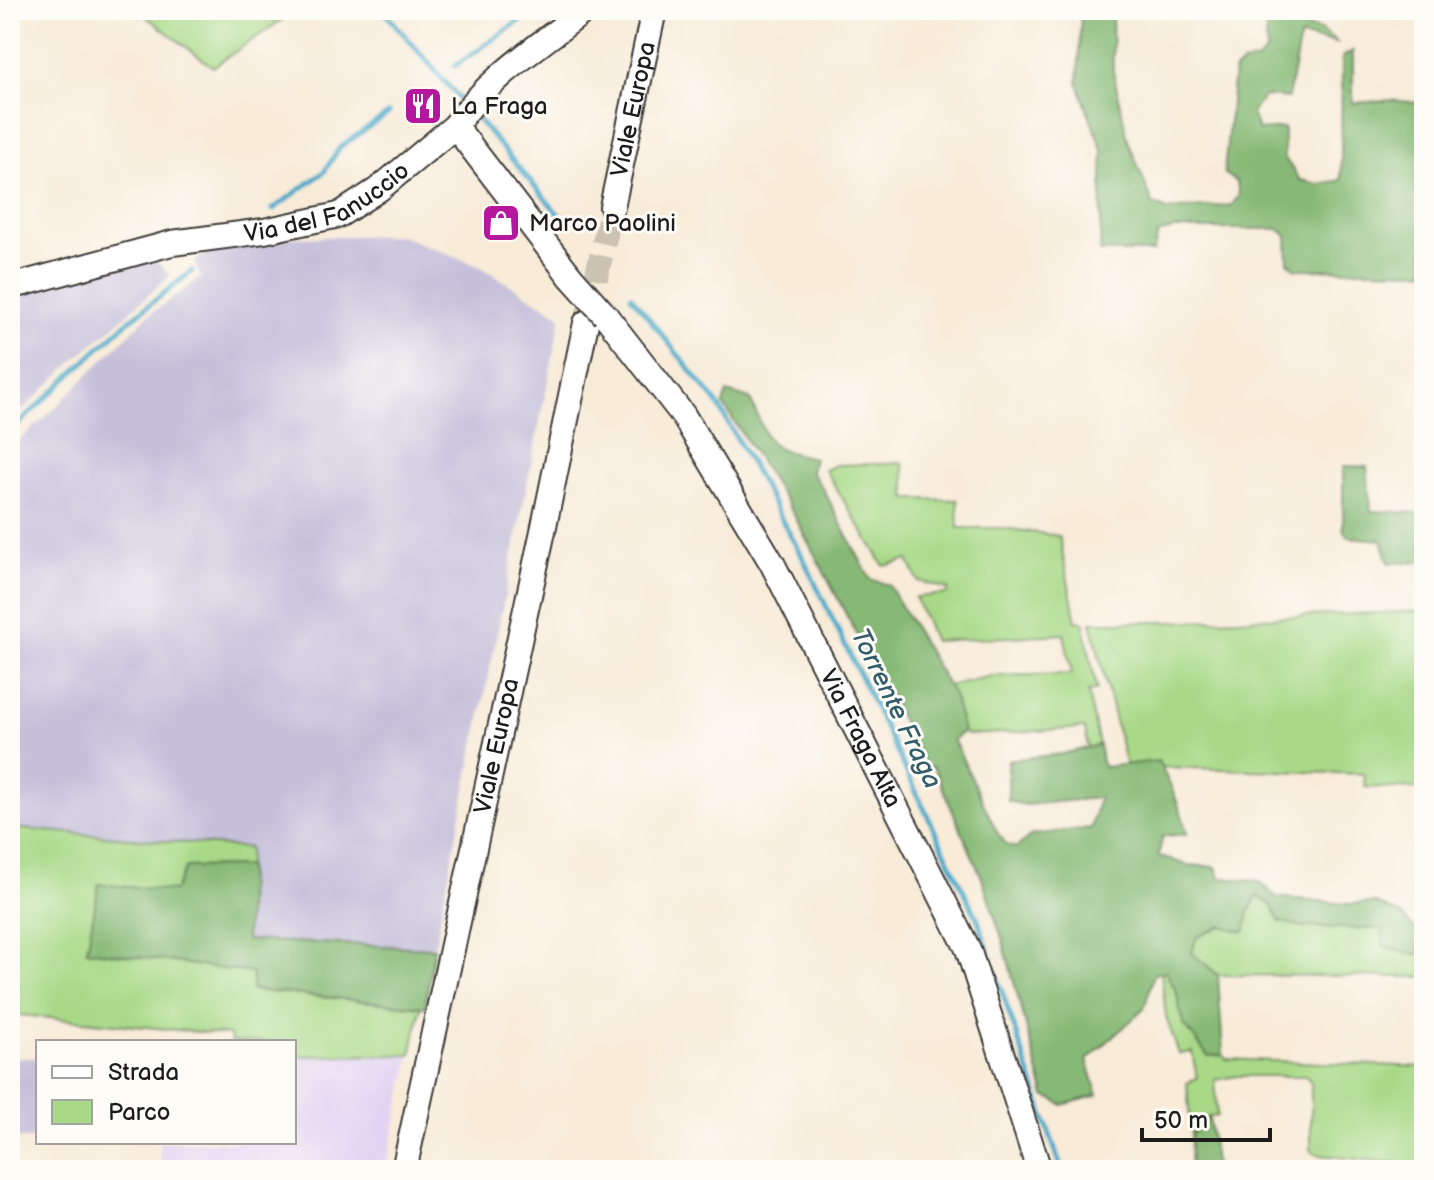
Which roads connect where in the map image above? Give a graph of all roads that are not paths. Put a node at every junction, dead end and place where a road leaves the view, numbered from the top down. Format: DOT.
graph roads {
  1 [pos="585,10"];
  2 [pos="654,10"];
  3 [pos="459,121"];
  4 [pos="612,207"];
  5 [pos="10,287"];
  6 [pos="595,319"];
  7 [pos="404,1170"];
  8 [pos="1039,1170"];
  1 -- 3 [label="street, Via del Fanuccio"];
  2 -- 4 [label="street, Viale Europa"];
  3 -- 5 [label="street, Via del Fanuccio"];
  3 -- 6 [label="street, Via Fraga Alta, bridge"];
  6 -- 7 [label="street, Viale Europa"];
  6 -- 8 [label="street, Via Fraga Alta"];
}
